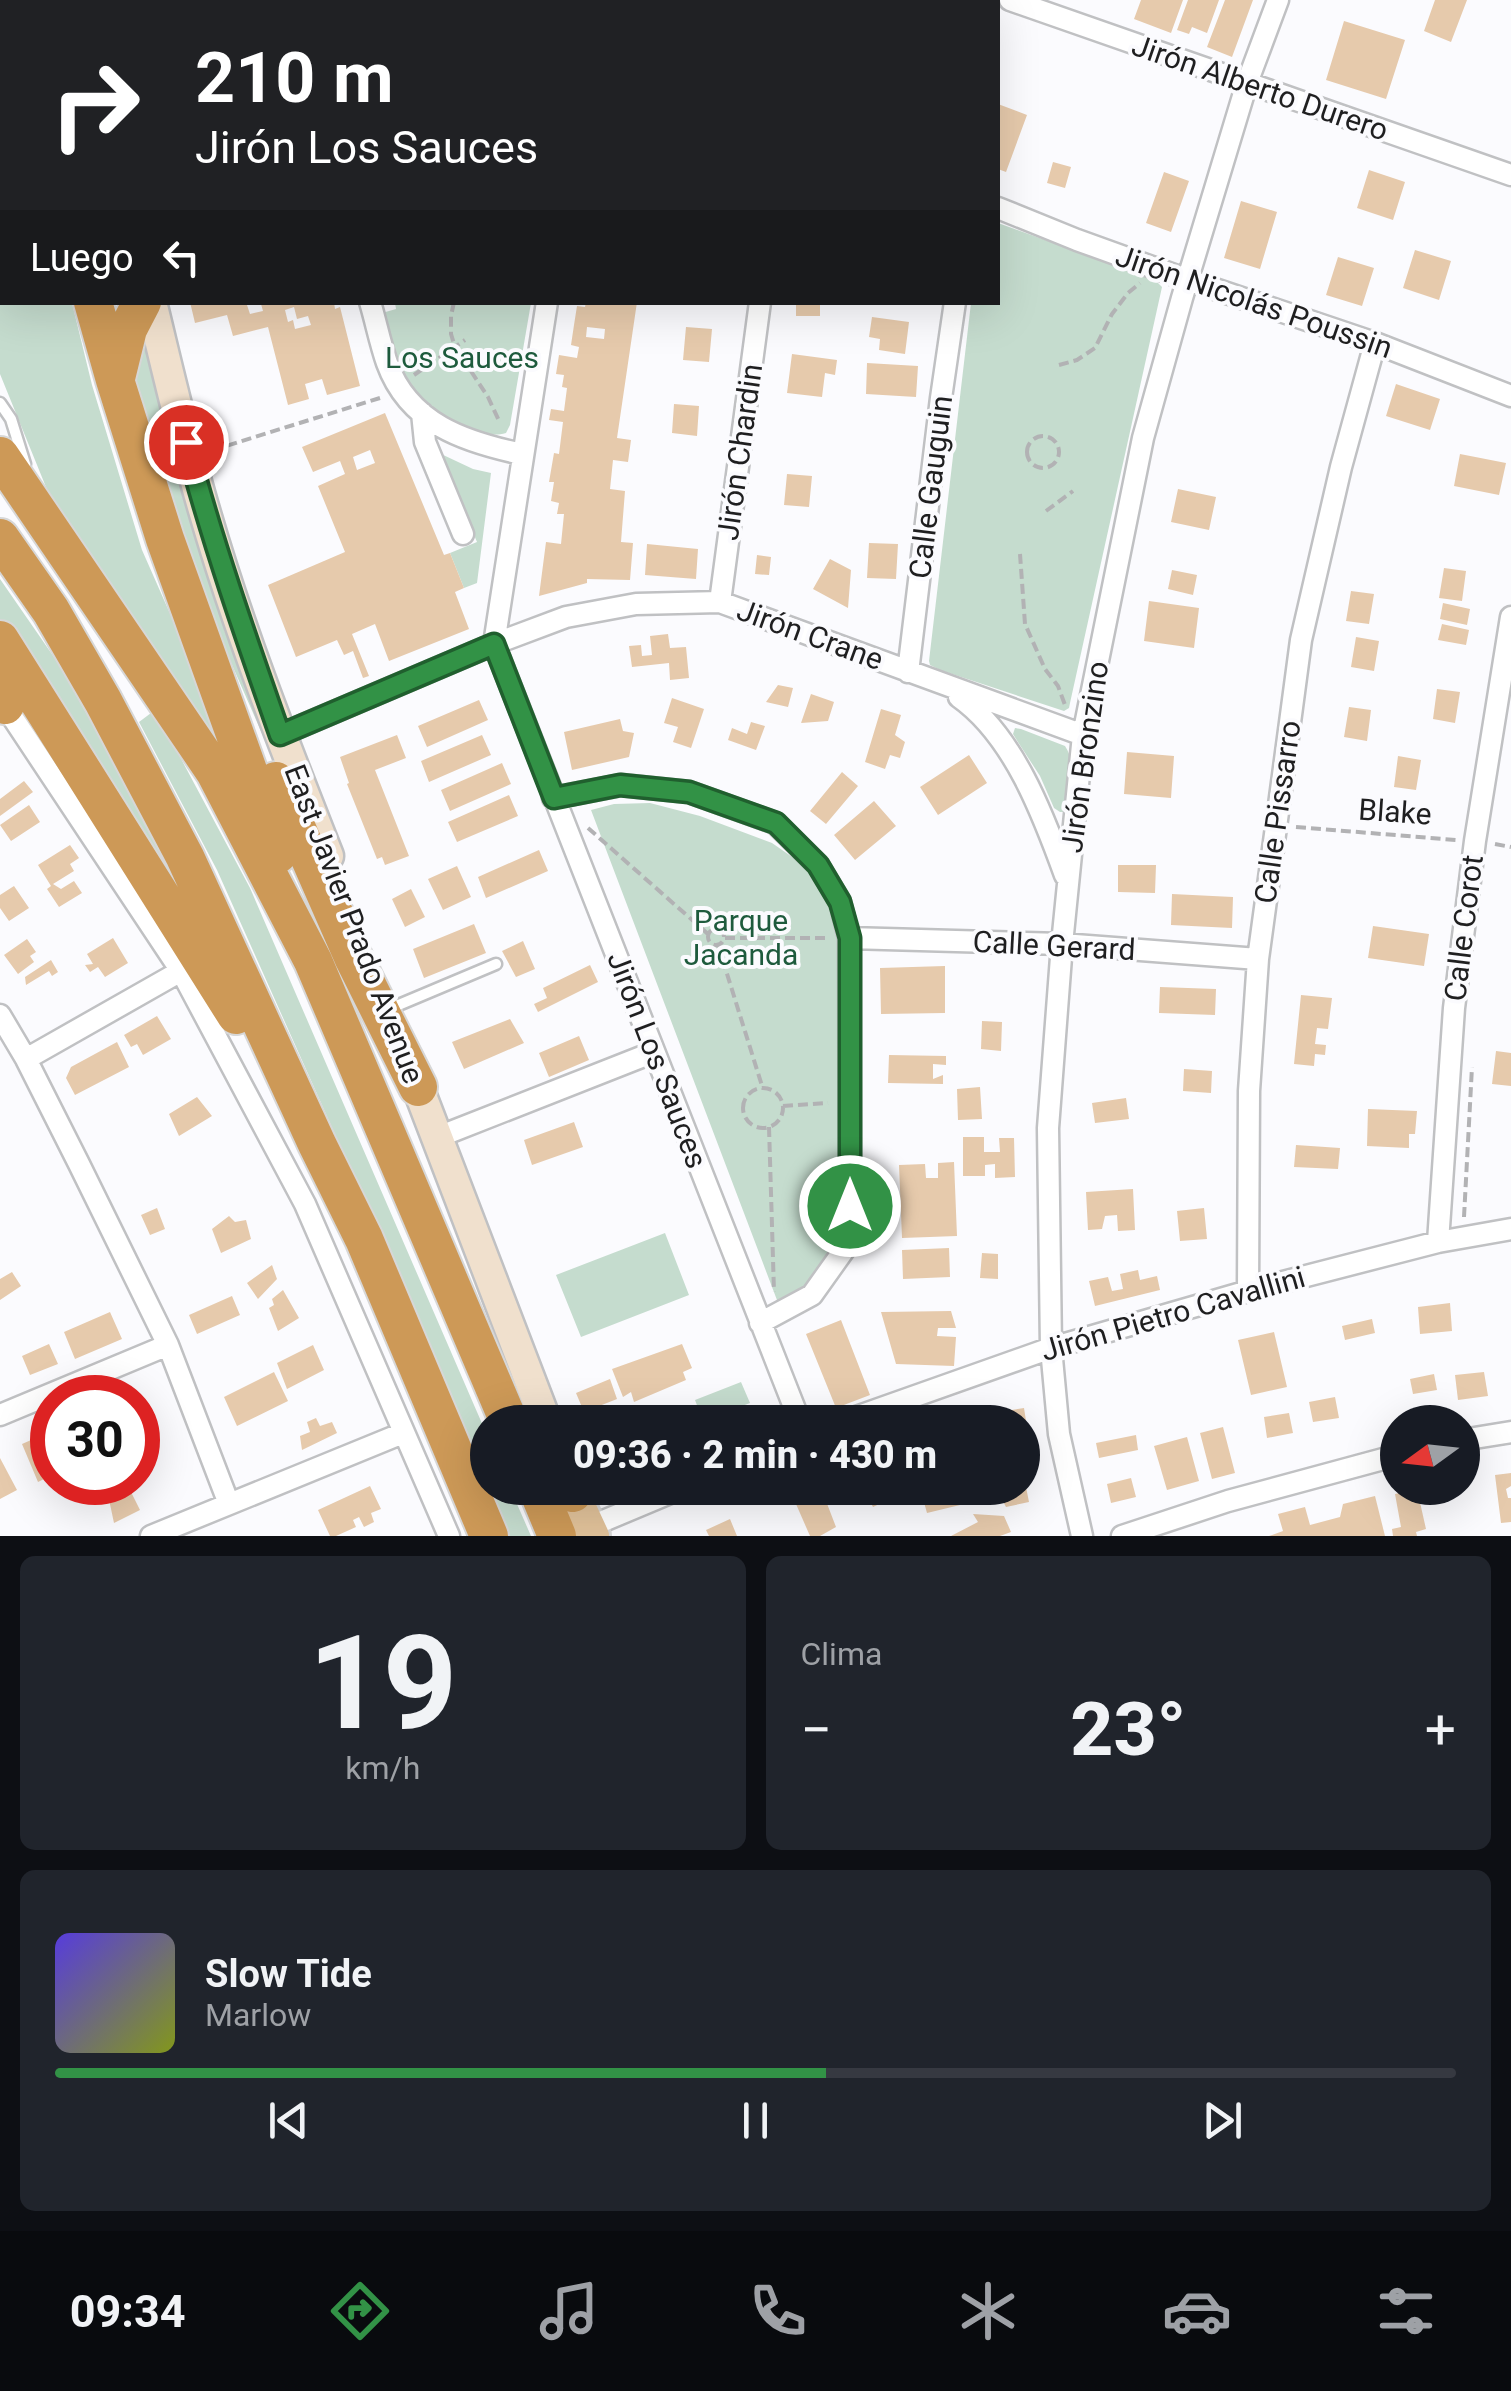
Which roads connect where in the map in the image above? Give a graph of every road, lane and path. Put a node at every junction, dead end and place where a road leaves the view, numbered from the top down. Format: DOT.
graph roads {
  1 [pos="1010,0"];
  2 [pos="1278,0"];
  3 [pos="1247,83"];
  4 [pos="1511,175"];
  5 [pos="1000,209"];
  6 [pos="1151,274"];
  7 [pos="1188,280"];
  8 [pos="94,305"];
  9 [pos="140,305"];
  10 [pos="152,305"];
  11 [pos="371,305"];
  12 [pos="453,305"];
  13 [pos="547,305"];
  14 [pos="760,305"];
  15 [pos="956,305"];
  16 [pos="465,340"];
  17 [pos="1376,342"];
  18 [pos="455,347"];
  19 [pos="1060,365"];
  20 [pos="414,376"];
  21 [pos="115,380"];
  22 [pos="385,396"];
  23 [pos="1511,396"];
  24 [pos="0,403"];
  25 [pos="422,413"];
  26 [pos="500,423"];
  27 [pos="208,452"];
  28 [pos="522,454"];
  29 [pos="14,463"];
  30 [pos="1046,468"];
  31 [pos="34,488"];
  32 [pos="1073,491"];
  33 [pos="1046,511"];
  34 [pos="48,525"];
  35 [pos="463,534"];
  36 [pos="0,538"];
  37 [pos="1020,554"];
  38 [pos="720,602"];
  39 [pos="1511,617"];
  40 [pos="198,636"];
  41 [pos="0,640"];
  42 [pos="494,644"];
  43 [pos="908,672"];
  44 [pos="942,684"];
  45 [pos="2,696"];
  46 [pos="1066,715"];
  47 [pos="1083,734"];
  48 [pos="280,735"];
  49 [pos="554,798"];
  50 [pos="1276,826"];
  51 [pos="1474,841"];
  52 [pos="1511,847"];
  53 [pos="1068,881"];
  54 [pos="708,934"];
  55 [pos="725,938"];
  56 [pos="850,938"];
  57 [pos="1062,944"];
  58 [pos="718,945"];
  59 [pos="313,960"];
  60 [pos="1258,960"];
  61 [pos="496,964"];
  62 [pos="181,971"];
  63 [pos="388,1010"];
  64 [pos="0,1015"];
  65 [pos="654,1052"];
  66 [pos="1473,1055"];
  67 [pos="26,1059"];
  68 [pos="418,1087"];
  69 [pos="763,1088"];
  70 [pos="850,1101"];
  71 [pos="374,1106"];
  72 [pos="782,1106"];
  73 [pos="769,1127"];
  74 [pos="438,1137"];
  75 [pos="318,1144"];
  76 [pos="1464,1223"];
  77 [pos="1511,1229"];
  78 [pos="364,1239"];
  79 [pos="1438,1242"];
  80 [pos="1248,1290"];
  81 [pos="767,1319"];
  82 [pos="168,1345"];
  83 [pos="1050,1348"];
  84 [pos="502,1405"];
  85 [pos="529,1405"];
  86 [pos="540,1405"];
  87 [pos="795,1405"];
  88 [pos="890,1405"];
  89 [pos="1,1411"];
  90 [pos="1511,1432"];
  91 [pos="403,1433"];
  92 [pos="1480,1437"];
  93 [pos="1380,1459"];
  94 [pos="229,1504"];
  95 [pos="569,1505"];
  96 [pos="643,1505"];
  97 [pos="580,1533"];
  98 [pos="151,1536"];
  99 [pos="449,1536"];
  100 [pos="478,1536"];
  101 [pos="490,1536"];
  102 [pos="1082,1536"];
  103 [pos="1122,1536"];
  1 -- 3 [label="street, Jirón Alberto Durero"];
  2 -- 3 [label="street, Jirón Bronzino"];
  3 -- 4 [label="street, Jirón Alberto Durero"];
  3 -- 7 [label="street, Jirón Bronzino"];
  5 -- 7 [label="street, Jirón Nicolás Poussin"];
  6 -- 19 [label="path"];
  7 -- 17 [label="street, Jirón Nicolás Poussin"];
  7 -- 47 [label="street, Jirón Bronzino"];
  8 -- 21 [label="highway"];
  9 -- 21 [label="highway"];
  10 -- 48 [label="street, East Javier Prado Avenue"];
  11 -- 25 [label="street"];
  12 -- 18 [label="path"];
  13 -- 28 [label="street, Jirón Los Sauces"];
  14 -- 38 [label="street, Jirón Chardin"];
  15 -- 43 [label="street, Calle Gauguin"];
  16 -- 18 [label="path"];
  17 -- 23 [label="street, Jirón Nicolás Poussin"];
  17 -- 50 [label="street, Calle Pissarro"];
  18 -- 20 [label="path"];
  18 -- 26 [label="path"];
  21 -- 40 [label="highway"];
  22 -- 27 [label="path"];
  24 -- 29 [label="lane"];
  25 -- 28 [label="street"];
  25 -- 35 [label="street"];
  28 -- 42 [label="street, Jirón Los Sauces"];
  29 -- 34 [label="highway, East Javier Prado Avenue"];
  30 -- 30 [label="path"];
  31 -- 34 [label="lane"];
  32 -- 33 [label="path"];
  34 -- 59 [label="highway, East Javier Prado Avenue"];
  36 -- 75 [label="highway"];
  37 -- 46 [label="path"];
  38 -- 42 [label="street, Jirón Crane"];
  38 -- 43 [label="street, Jirón Crane"];
  39 -- 51 [label="street, Calle Corot"];
  40 -- 59 [label="highway"];
  40 -- 68 [label="highway"];
  41 -- 75 [label="highway"];
  42 -- 48 [label="street, Jirón Crane"];
  42 -- 49 [label="street, Jirón Los Sauces"];
  43 -- 44 [label="street, Jirón Crane"];
  44 -- 47 [label="street, Jirón Crane"];
  44 -- 53 [label="street, Jirón Crane"];
  45 -- 62 [label="street"];
  47 -- 53 [label="street, Jirón Bronzino"];
  48 -- 63 [label="street, East Javier Prado Avenue"];
  49 -- 54 [label="path"];
  49 -- 56 [label="street"];
  49 -- 65 [label="street, Jirón Los Sauces"];
  50 -- 51 [label="path, Blake"];
  50 -- 60 [label="street, Calle Pissarro"];
  51 -- 52 [label="path, Blake"];
  51 -- 79 [label="street, Calle Corot"];
  53 -- 57 [label="street, Jirón Bronzino"];
  54 -- 55 [label="path"];
  54 -- 58 [label="path"];
  55 -- 56 [label="path"];
  55 -- 58 [label="path"];
  56 -- 57 [label="street, Calle Gerard"];
  56 -- 70 [label="street"];
  57 -- 60 [label="street, Calle Gerard"];
  57 -- 83 [label="street, Jirón Bronzino"];
  58 -- 69 [label="path"];
  59 -- 71 [label="highway, East Javier Prado Avenue"];
  60 -- 80 [label="street, Calle Pissarro"];
  61 -- 63 [label="lane"];
  62 -- 67 [label="street"];
  62 -- 91 [label="street"];
  63 -- 68 [label="street, East Javier Prado Avenue"];
  64 -- 67 [label="street"];
  65 -- 74 [label="street"];
  65 -- 81 [label="street, Jirón Los Sauces"];
  66 -- 76 [label="path"];
  67 -- 82 [label="street"];
  68 -- 74 [label="street, East Javier Prado Avenue"];
  69 -- 72 [label="path"];
  69 -- 73 [label="path"];
  70 -- 72 [label="path"];
  70 -- 81 [label="street"];
  71 -- 84 [label="highway, East Javier Prado Avenue"];
  71 -- 85 [label="highway"];
  72 -- 73 [label="path"];
  73 -- 81 [label="path"];
  74 -- 86 [label="street, East Javier Prado Avenue"];
  75 -- 78 [label="highway"];
  77 -- 79 [label="street, Jirón Pietro Cavallini"];
  78 -- 100 [label="highway"];
  78 -- 101 [label="highway"];
  79 -- 80 [label="street, Jirón Pietro Cavallini"];
  80 -- 83 [label="street, Jirón Pietro Cavallini"];
  81 -- 87 [label="street, Jirón Los Sauces"];
  82 -- 89 [label="street"];
  82 -- 94 [label="street"];
  83 -- 88 [label="street, Jirón Pietro Cavallini"];
  83 -- 102 [label="street, Jirón Bronzino"];
  90 -- 92 [label="street"];
  91 -- 94 [label="street"];
  91 -- 99 [label="street"];
  93 -- 103 [label="street"];
  94 -- 98 [label="street"];
  95 -- 97 [label="highway"];
  96 -- 97 [label="street"];
}
